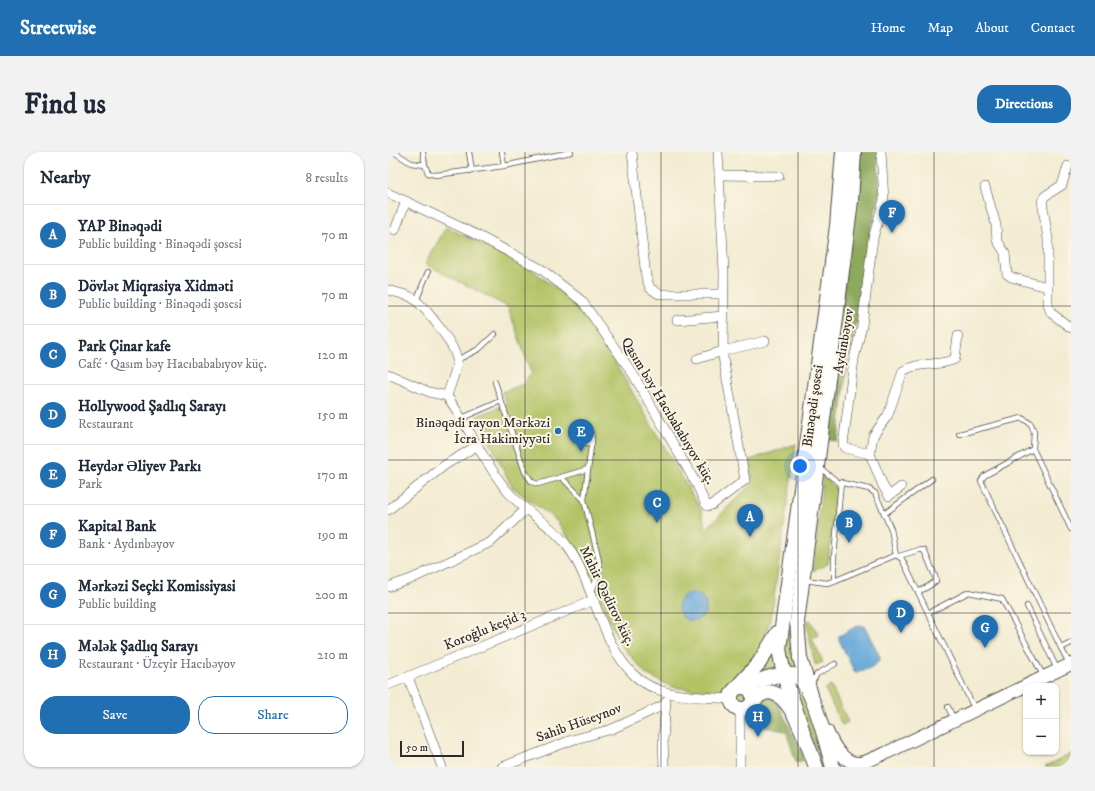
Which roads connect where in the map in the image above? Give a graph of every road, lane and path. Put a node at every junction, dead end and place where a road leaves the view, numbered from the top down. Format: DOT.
graph roads {
  1 [pos="394,152"];
  2 [pos="423,152"];
  3 [pos="469,152"];
  4 [pos="502,152"];
  5 [pos="572,152"];
  6 [pos="632,152"];
  7 [pos="718,152"];
  8 [pos="843,152"];
  9 [pos="854,152"];
  10 [pos="881,152"];
  11 [pos="564,153"];
  12 [pos="425,165"];
  13 [pos="504,166"];
  14 [pos="1068,166"];
  15 [pos="472,170"];
  16 [pos="719,175"];
  17 [pos="779,176"];
  18 [pos="985,187"];
  19 [pos="388,193"];
  20 [pos="406,201"];
  21 [pos="395,230"];
  22 [pos="428,272"];
  23 [pos="1047,286"];
  24 [pos="388,290"];
  25 [pos="723,294"];
  26 [pos="416,301"];
  27 [pos="723,316"];
  28 [pos="677,320"];
  29 [pos="1071,328"];
  30 [pos="495,334"];
  31 [pos="958,336"];
  32 [pos="765,341"];
  33 [pos="723,351"];
  34 [pos="457,360"];
  35 [pos="697,360"];
  36 [pos="388,374"];
  37 [pos="495,382"];
  38 [pos="447,396"];
  39 [pos="501,401"];
  40 [pos="462,418"];
  41 [pos="959,434"];
  42 [pos="592,444"];
  43 [pos="478,445"];
  44 [pos="1033,449"];
  45 [pos="870,454"];
  46 [pos="817,465"];
  47 [pos="588,469"];
  48 [pos="562,477"];
  49 [pos="932,479"];
  50 [pos="842,482"];
  51 [pos="901,487"];
  52 [pos="584,500"];
  53 [pos="388,510"];
  54 [pos="525,510"];
  55 [pos="884,514"];
  56 [pos="1071,529"];
  57 [pos="898,556"];
  58 [pos="802,580"];
  59 [pos="834,581"];
  60 [pos="388,587"];
  61 [pos="918,592"];
  62 [pos="592,597"];
  63 [pos="1027,606"];
  64 [pos="928,613"];
  65 [pos="782,622"];
  66 [pos="1071,643"];
  67 [pos="1061,648"];
  68 [pos="835,664"];
  69 [pos="1070,664"];
  70 [pos="1058,671"];
  71 [pos="784,675"];
  72 [pos="408,677"];
  73 [pos="1044,677"];
  74 [pos="388,685"];
  75 [pos="735,692"];
  76 [pos="669,693"];
  77 [pos="812,700"];
  78 [pos="752,703"];
  79 [pos="664,705"];
  80 [pos="948,707"];
  81 [pos="740,709"];
  82 [pos="975,710"];
  83 [pos="954,720"];
  84 [pos="802,729"];
  85 [pos="833,743"];
  86 [pos="886,753"];
  87 [pos="442,767"];
  88 [pos="502,767"];
  89 [pos="664,767"];
  90 [pos="740,767"];
  91 [pos="816,767"];
  92 [pos="832,767"];
  93 [pos="844,767"];
  94 [pos="869,767"];
  1 -- 12 [label="lane"];
  2 -- 12 [label="lane"];
  3 -- 15 [label="lane"];
  4 -- 13 [label="lane"];
  5 -- 11 [label="lane"];
  6 -- 25 [label="street"];
  7 -- 16 [label="street"];
  8 -- 65 [label="main road, Binəqədi şosesi"];
  9 -- 46 [label="main road, Binəqədi şosesi"];
  10 -- 45 [label="street, Aydınbəyov"];
  11 -- 13 [label="lane"];
  12 -- 15 [label="lane"];
  13 -- 15 [label="lane"];
  14 -- 23 [label="street"];
  16 -- 17 [label="street"];
  16 -- 25 [label="street"];
  18 -- 23 [label="street"];
  19 -- 20 [label="street, Qasım bəy Hacıbababıyov küç."];
  20 -- 21 [label="street"];
  20 -- 33 [label="street, Qasım bəy Hacıbababıyov küç."];
  22 -- 26 [label="lane"];
  23 -- 29 [label="street"];
  24 -- 26 [label="street"];
  25 -- 27 [label="street"];
  26 -- 34 [label="street"];
  27 -- 28 [label="street"];
  27 -- 33 [label="street"];
  30 -- 34 [label="lane"];
  31 -- 45 [label="street"];
  32 -- 33 [label="street"];
  33 -- 35 [label="street"];
  34 -- 38 [label="street"];
  36 -- 38 [label="street"];
  37 -- 39 [label="lane"];
  38 -- 40 [label="street, Mahir Qədirov küç."];
  39 -- 40 [label="lane"];
  39 -- 48 [label="lane"];
  40 -- 43 [label="street, Mahir Qədirov küç."];
  41 -- 44 [label="lane"];
  42 -- 47 [label="lane"];
  43 -- 53 [label="street"];
  43 -- 54 [label="street, Mahir Qədirov küç."];
  44 -- 56 [label="lane"];
  44 -- 67 [label="lane"];
  45 -- 51 [label="street"];
  46 -- 50 [label="lane"];
  46 -- 58 [label="main road, Binəqədi şosesi"];
  47 -- 48 [label="lane"];
  47 -- 52 [label="lane"];
  48 -- 52 [label="lane"];
  49 -- 55 [label="lane"];
  50 -- 55 [label="lane"];
  50 -- 59 [label="lane"];
  52 -- 62 [label="lane"];
  54 -- 60 [label="street"];
  54 -- 62 [label="street, Mahir Qədirov küç."];
  55 -- 57 [label="lane"];
  57 -- 59 [label="lane"];
  57 -- 61 [label="lane"];
  57 -- 61 [label="lane"];
  58 -- 59 [label="lane"];
  58 -- 77 [label="main road, Binəqədi şosesi"];
  61 -- 64 [label="lane"];
  62 -- 72 [label="street, Koroğlu keçid 3"];
  62 -- 76 [label="street, Mahir Qədirov küç."];
  63 -- 70 [label="lane"];
  64 -- 73 [label="lane"];
  64 -- 82 [label="lane"];
  65 -- 71 [label="main road, Binəqədi şosesi"];
  65 -- 75 [label="main road"];
  66 -- 67 [label="lane"];
  67 -- 69 [label="lane"];
  68 -- 77 [label="lane"];
  69 -- 70 [label="main road"];
  70 -- 73 [label="main road"];
  71 -- 75 [label="main road"];
  71 -- 77 [label="main road"];
  71 -- 84 [label="main road, Binəqədi şosesi"];
  72 -- 74 [label="street, Koroğlu keçid 3"];
  72 -- 87 [label="street"];
  73 -- 82 [label="main road"];
  75 -- 76 [label="street, Mahir Qədirov küç."];
  75 -- 78 [label="main road"];
  75 -- 81 [label="main road"];
  76 -- 79 [label="street"];
  77 -- 85 [label="main road"];
  77 -- 92 [label="main road, Binəqədi şosesi"];
  78 -- 81 [label="main road"];
  78 -- 84 [label="main road"];
  79 -- 88 [label="street, Sahib Hüseynov"];
  79 -- 89 [label="street"];
  80 -- 83 [label="lane"];
  81 -- 90 [label="street"];
  82 -- 83 [label="main road"];
  83 -- 86 [label="main road"];
  84 -- 91 [label="main road"];
  85 -- 86 [label="main road"];
  85 -- 93 [label="main road"];
  86 -- 94 [label="main road"];
}
